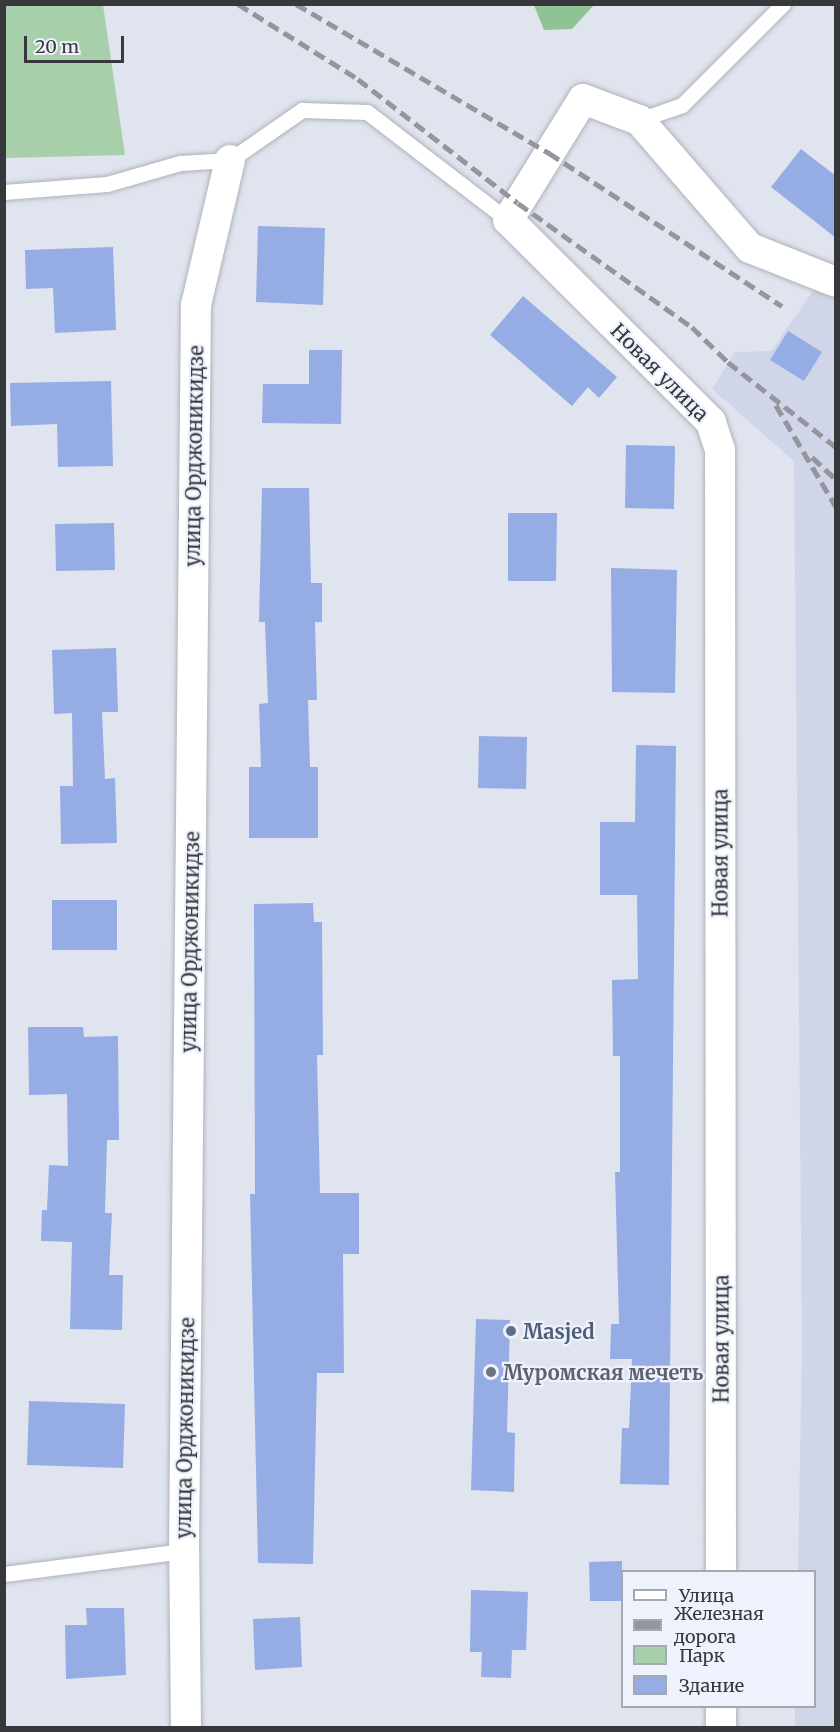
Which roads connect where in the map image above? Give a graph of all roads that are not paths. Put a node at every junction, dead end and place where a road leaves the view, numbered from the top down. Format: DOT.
graph roads {
  1 [pos="783,4"];
  2 [pos="639,120"];
  3 [pos="230,160"];
  4 [pos="4,192"];
  5 [pos="508,220"];
  6 [pos="836,282"];
  7 [pos="184,1551"];
  8 [pos="721,1570"];
  9 [pos="4,1574"];
  10 [pos="721,1708"];
  11 [pos="186,1728"];
  12 [pos="721,1728"];
  1 -- 2 [label="lane"];
  2 -- 5 [label="street"];
  2 -- 6 [label="street"];
  3 -- 4 [label="lane"];
  3 -- 5 [label="lane"];
  3 -- 7 [label="street, улица Орджоникидзе"];
  5 -- 8 [label="street, Новая улица"];
  7 -- 9 [label="lane"];
  7 -- 11 [label="street, улица Орджоникидзе"];
  10 -- 12 [label="street"];
}
